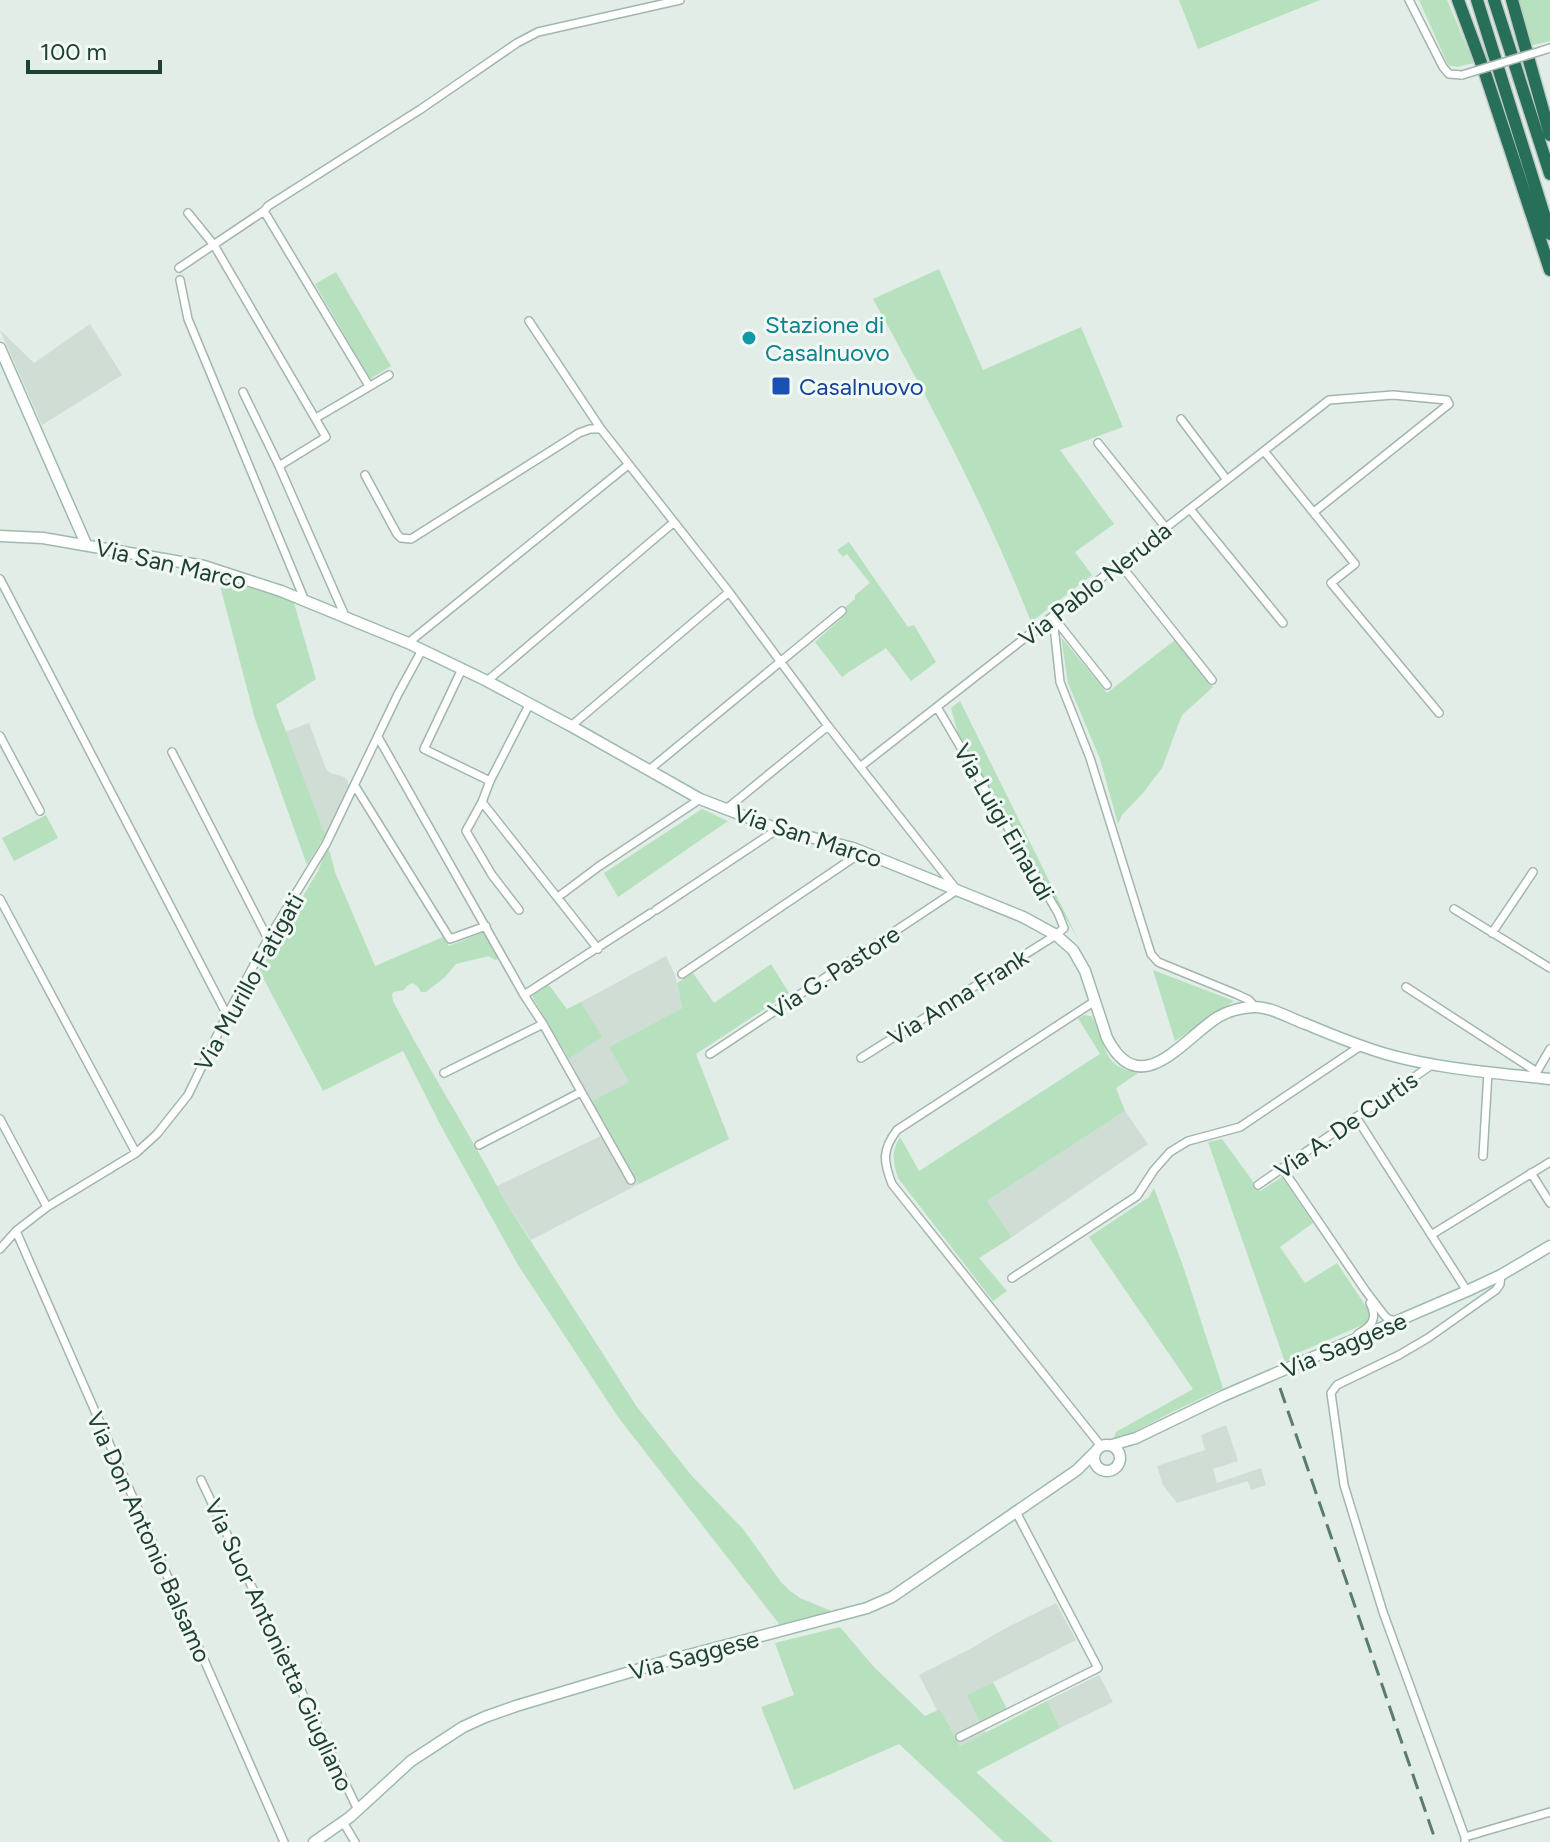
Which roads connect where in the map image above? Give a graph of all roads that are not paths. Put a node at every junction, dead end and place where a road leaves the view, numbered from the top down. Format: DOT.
graph roads {
  1 [pos="680,0"];
  2 [pos="1409,0"];
  3 [pos="1458,0"];
  4 [pos="1477,0"];
  5 [pos="1494,0"];
  6 [pos="1512,0"];
  7 [pos="660,3"];
  8 [pos="1546,49"];
  9 [pos="1550,135"];
  10 [pos="1550,174"];
  11 [pos="264,211"];
  12 [pos="188,213"];
  13 [pos="1550,234"];
  14 [pos="214,245"];
  15 [pos="179,268"];
  16 [pos="1550,270"];
  17 [pos="180,280"];
  18 [pos="529,321"];
  19 [pos="0,348"];
  20 [pos="389,375"];
  21 [pos="369,386"];
  22 [pos="243,392"];
  23 [pos="316,418"];
  24 [pos="1181,419"];
  25 [pos="601,429"];
  26 [pos="1098,443"];
  27 [pos="1264,451"];
  28 [pos="628,465"];
  29 [pos="279,466"];
  30 [pos="365,475"];
  31 [pos="1227,480"];
  32 [pos="1190,509"];
  33 [pos="1314,512"];
  34 [pos="673,523"];
  35 [pos="1166,528"];
  36 [pos="0,536"];
  37 [pos="86,544"];
  38 [pos="1120,564"];
  39 [pos="0,579"];
  40 [pos="729,592"];
  41 [pos="305,601"];
  42 [pos="842,611"];
  43 [pos="345,616"];
  44 [pos="1053,617"];
  45 [pos="1283,623"];
  46 [pos="408,643"];
  47 [pos="422,650"];
  48 [pos="780,663"];
  49 [pos="462,669"];
  50 [pos="1212,680"];
  51 [pos="487,681"];
  52 [pos="1107,685"];
  53 [pos="530,703"];
  54 [pos="937,707"];
  55 [pos="1439,713"];
  56 [pos="571,726"];
  57 [pos="828,726"];
  58 [pos="0,736"];
  59 [pos="378,737"];
  60 [pos="172,752"];
  61 [pos="860,767"];
  62 [pos="649,770"];
  63 [pos="490,781"];
  64 [pos="355,786"];
  65 [pos="700,799"];
  66 [pos="482,802"];
  67 [pos="725,810"];
  68 [pos="40,811"];
  69 [pos="778,829"];
  70 [pos="862,852"];
  71 [pos="1533,872"];
  72 [pos="957,890"];
  73 [pos="558,897"];
  74 [pos="0,899"];
  75 [pos="1454,909"];
  76 [pos="519,910"];
  77 [pos="486,926"];
  78 [pos="1492,933"];
  79 [pos="1056,935"];
  80 [pos="268,939"];
  81 [pos="598,949"];
  82 [pos="1550,968"];
  83 [pos="682,974"];
  84 [pos="1406,987"];
  85 [pos="524,995"];
  86 [pos="1095,1001"];
  87 [pos="1255,1007"];
  88 [pos="227,1015"];
  89 [pos="543,1024"];
  90 [pos="1362,1045"];
  91 [pos="1550,1049"];
  92 [pos="710,1054"];
  93 [pos="861,1058"];
  94 [pos="1433,1064"];
  95 [pos="1488,1072"];
  96 [pos="444,1073"];
  97 [pos="1535,1074"];
  98 [pos="1550,1079"];
  99 [pos="581,1092"];
  100 [pos="1356,1117"];
  101 [pos="0,1119"];
  102 [pos="479,1145"];
  103 [pos="136,1153"];
  104 [pos="1483,1156"];
  105 [pos="1550,1162"];
  106 [pos="1282,1168"];
  107 [pos="1531,1173"];
  108 [pos="631,1180"];
  109 [pos="1258,1185"];
  110 [pos="1550,1203"];
  111 [pos="47,1207"];
  112 [pos="16,1231"];
  113 [pos="1431,1235"];
  114 [pos="1550,1246"];
  115 [pos="0,1249"];
  116 [pos="1501,1275"];
  117 [pos="1012,1278"];
  118 [pos="1365,1290"];
  119 [pos="1467,1291"];
  120 [pos="1400,1321"];
  121 [pos="1293,1367"];
  122 [pos="1136,1438"];
  123 [pos="1102,1448"];
  124 [pos="1119,1463"];
  125 [pos="1098,1468"];
  126 [pos="1077,1470"];
  127 [pos="201,1480"];
  128 [pos="1016,1512"];
  129 [pos="960,1737"];
  130 [pos="358,1810"];
  131 [pos="1550,1812"];
  132 [pos="343,1822"];
  133 [pos="1465,1839"];
  134 [pos="284,1842"];
  135 [pos="314,1842"];
  136 [pos="355,1842"];
  1 -- 7 [label="street"];
  2 -- 8 [label="street, bridge"];
  3 -- 16 [label="highway"];
  4 -- 13 [label="highway"];
  5 -- 10 [label="highway"];
  6 -- 9 [label="highway"];
  7 -- 11 [label="street"];
  11 -- 14 [label="street"];
  11 -- 21 [label="street"];
  12 -- 14 [label="street"];
  14 -- 15 [label="street"];
  14 -- 23 [label="street"];
  17 -- 41 [label="street"];
  18 -- 25 [label="street"];
  19 -- 37 [label="main road"];
  20 -- 21 [label="street"];
  21 -- 23 [label="street"];
  22 -- 29 [label="street"];
  23 -- 29 [label="street"];
  24 -- 31 [label="street"];
  25 -- 28 [label="street"];
  25 -- 30 [label="street"];
  26 -- 35 [label="street"];
  27 -- 31 [label="street, Via Pablo Neruda"];
  27 -- 33 [label="street"];
  27 -- 33 [label="street, Via Pablo Neruda"];
  28 -- 34 [label="street"];
  28 -- 46 [label="street"];
  29 -- 43 [label="street"];
  31 -- 32 [label="street, Via Pablo Neruda"];
  32 -- 35 [label="street, Via Pablo Neruda"];
  32 -- 45 [label="street"];
  33 -- 55 [label="street"];
  34 -- 40 [label="street"];
  34 -- 51 [label="street"];
  35 -- 38 [label="street, Via Pablo Neruda"];
  36 -- 37 [label="main road, Via San Marco"];
  37 -- 41 [label="main road, Via San Marco"];
  38 -- 44 [label="street, Via Pablo Neruda"];
  38 -- 50 [label="street"];
  39 -- 88 [label="street"];
  40 -- 48 [label="street"];
  40 -- 56 [label="street"];
  41 -- 43 [label="main road, Via San Marco"];
  42 -- 48 [label="street"];
  43 -- 46 [label="main road, Via San Marco"];
  44 -- 52 [label="street"];
  44 -- 54 [label="street, Via Pablo Neruda"];
  44 -- 87 [label="street"];
  46 -- 47 [label="main road, Via San Marco"];
  47 -- 49 [label="main road, Via San Marco"];
  47 -- 59 [label="street, Via Murillo Fatigati"];
  48 -- 57 [label="street"];
  48 -- 62 [label="street"];
  49 -- 51 [label="main road, Via San Marco"];
  49 -- 63 [label="street"];
  51 -- 53 [label="main road, Via San Marco"];
  53 -- 56 [label="main road, Via San Marco"];
  53 -- 63 [label="street"];
  54 -- 61 [label="street, Via Pablo Neruda"];
  54 -- 79 [label="street, Via Luigi Einaudi"];
  56 -- 62 [label="main road, Via San Marco"];
  57 -- 61 [label="street"];
  57 -- 67 [label="street"];
  58 -- 68 [label="street"];
  59 -- 64 [label="street, Via Murillo Fatigati"];
  59 -- 77 [label="street"];
  60 -- 80 [label="street"];
  61 -- 72 [label="street"];
  62 -- 65 [label="main road, Via San Marco"];
  63 -- 66 [label="street"];
  64 -- 77 [label="street"];
  64 -- 80 [label="street, Via Murillo Fatigati"];
  65 -- 67 [label="main road, Via San Marco"];
  65 -- 73 [label="street"];
  66 -- 73 [label="street"];
  66 -- 76 [label="street"];
  67 -- 69 [label="main road, Via San Marco"];
  69 -- 70 [label="main road, Via San Marco"];
  69 -- 81 [label="street"];
  70 -- 72 [label="main road, Via San Marco"];
  70 -- 83 [label="street"];
  71 -- 78 [label="street"];
  72 -- 79 [label="main road, Via San Marco"];
  72 -- 92 [label="street, Via G. Pastore"];
  73 -- 81 [label="street"];
  74 -- 103 [label="street"];
  75 -- 78 [label="street"];
  77 -- 85 [label="street"];
  78 -- 82 [label="street"];
  79 -- 86 [label="main road, Via San Marco"];
  79 -- 93 [label="street, Via Anna Frank"];
  80 -- 88 [label="street, Via Murillo Fatigati"];
  81 -- 85 [label="street"];
  84 -- 97 [label="street"];
  85 -- 89 [label="street"];
  86 -- 87 [label="main road, Via San Marco"];
  86 -- 123 [label="street"];
  87 -- 90 [label="main road"];
  88 -- 103 [label="street, Via Murillo Fatigati"];
  89 -- 96 [label="street"];
  89 -- 99 [label="street"];
  90 -- 94 [label="main road"];
  90 -- 117 [label="street"];
  91 -- 97 [label="street"];
  94 -- 95 [label="main road"];
  94 -- 100 [label="street, Via A. De Curtis"];
  95 -- 97 [label="main road"];
  95 -- 104 [label="street"];
  97 -- 98 [label="main road"];
  99 -- 102 [label="street"];
  99 -- 108 [label="street"];
  100 -- 106 [label="street, Via A. De Curtis"];
  100 -- 113 [label="street"];
  101 -- 111 [label="street"];
  103 -- 111 [label="street, Via Murillo Fatigati"];
  105 -- 107 [label="street"];
  106 -- 109 [label="street, Via A. De Curtis"];
  106 -- 118 [label="street"];
  107 -- 110 [label="street"];
  107 -- 113 [label="street"];
  111 -- 112 [label="street, Via Murillo Fatigati"];
  112 -- 115 [label="street, Via Murillo Fatigati"];
  112 -- 134 [label="street, Via Don Antonio Balsamo"];
  113 -- 119 [label="street"];
  114 -- 116 [label="main road, Via Saggese"];
  116 -- 119 [label="main road, Via Saggese"];
  116 -- 133 [label="street"];
  118 -- 120 [label="street"];
  118 -- 121 [label="street"];
  119 -- 120 [label="main road, Via Saggese"];
  120 -- 121 [label="main road, Via Saggese"];
  121 -- 122 [label="main road, Via Saggese"];
  122 -- 123 [label="main road, Via Saggese"];
  122 -- 124 [label="main road"];
  123 -- 124 [label="main road"];
  123 -- 125 [label="main road"];
  123 -- 126 [label="main road, Via Saggese"];
  124 -- 125 [label="main road"];
  125 -- 126 [label="main road"];
  126 -- 128 [label="main road, Via Saggese"];
  127 -- 130 [label="street, Via Suor Antonietta Giugliano"];
  128 -- 129 [label="street"];
  128 -- 130 [label="main road, Via Saggese"];
  130 -- 132 [label="main road, Via Saggese"];
  131 -- 133 [label="street"];
  132 -- 135 [label="main road, Via Saggese"];
  132 -- 136 [label="street"];
}
